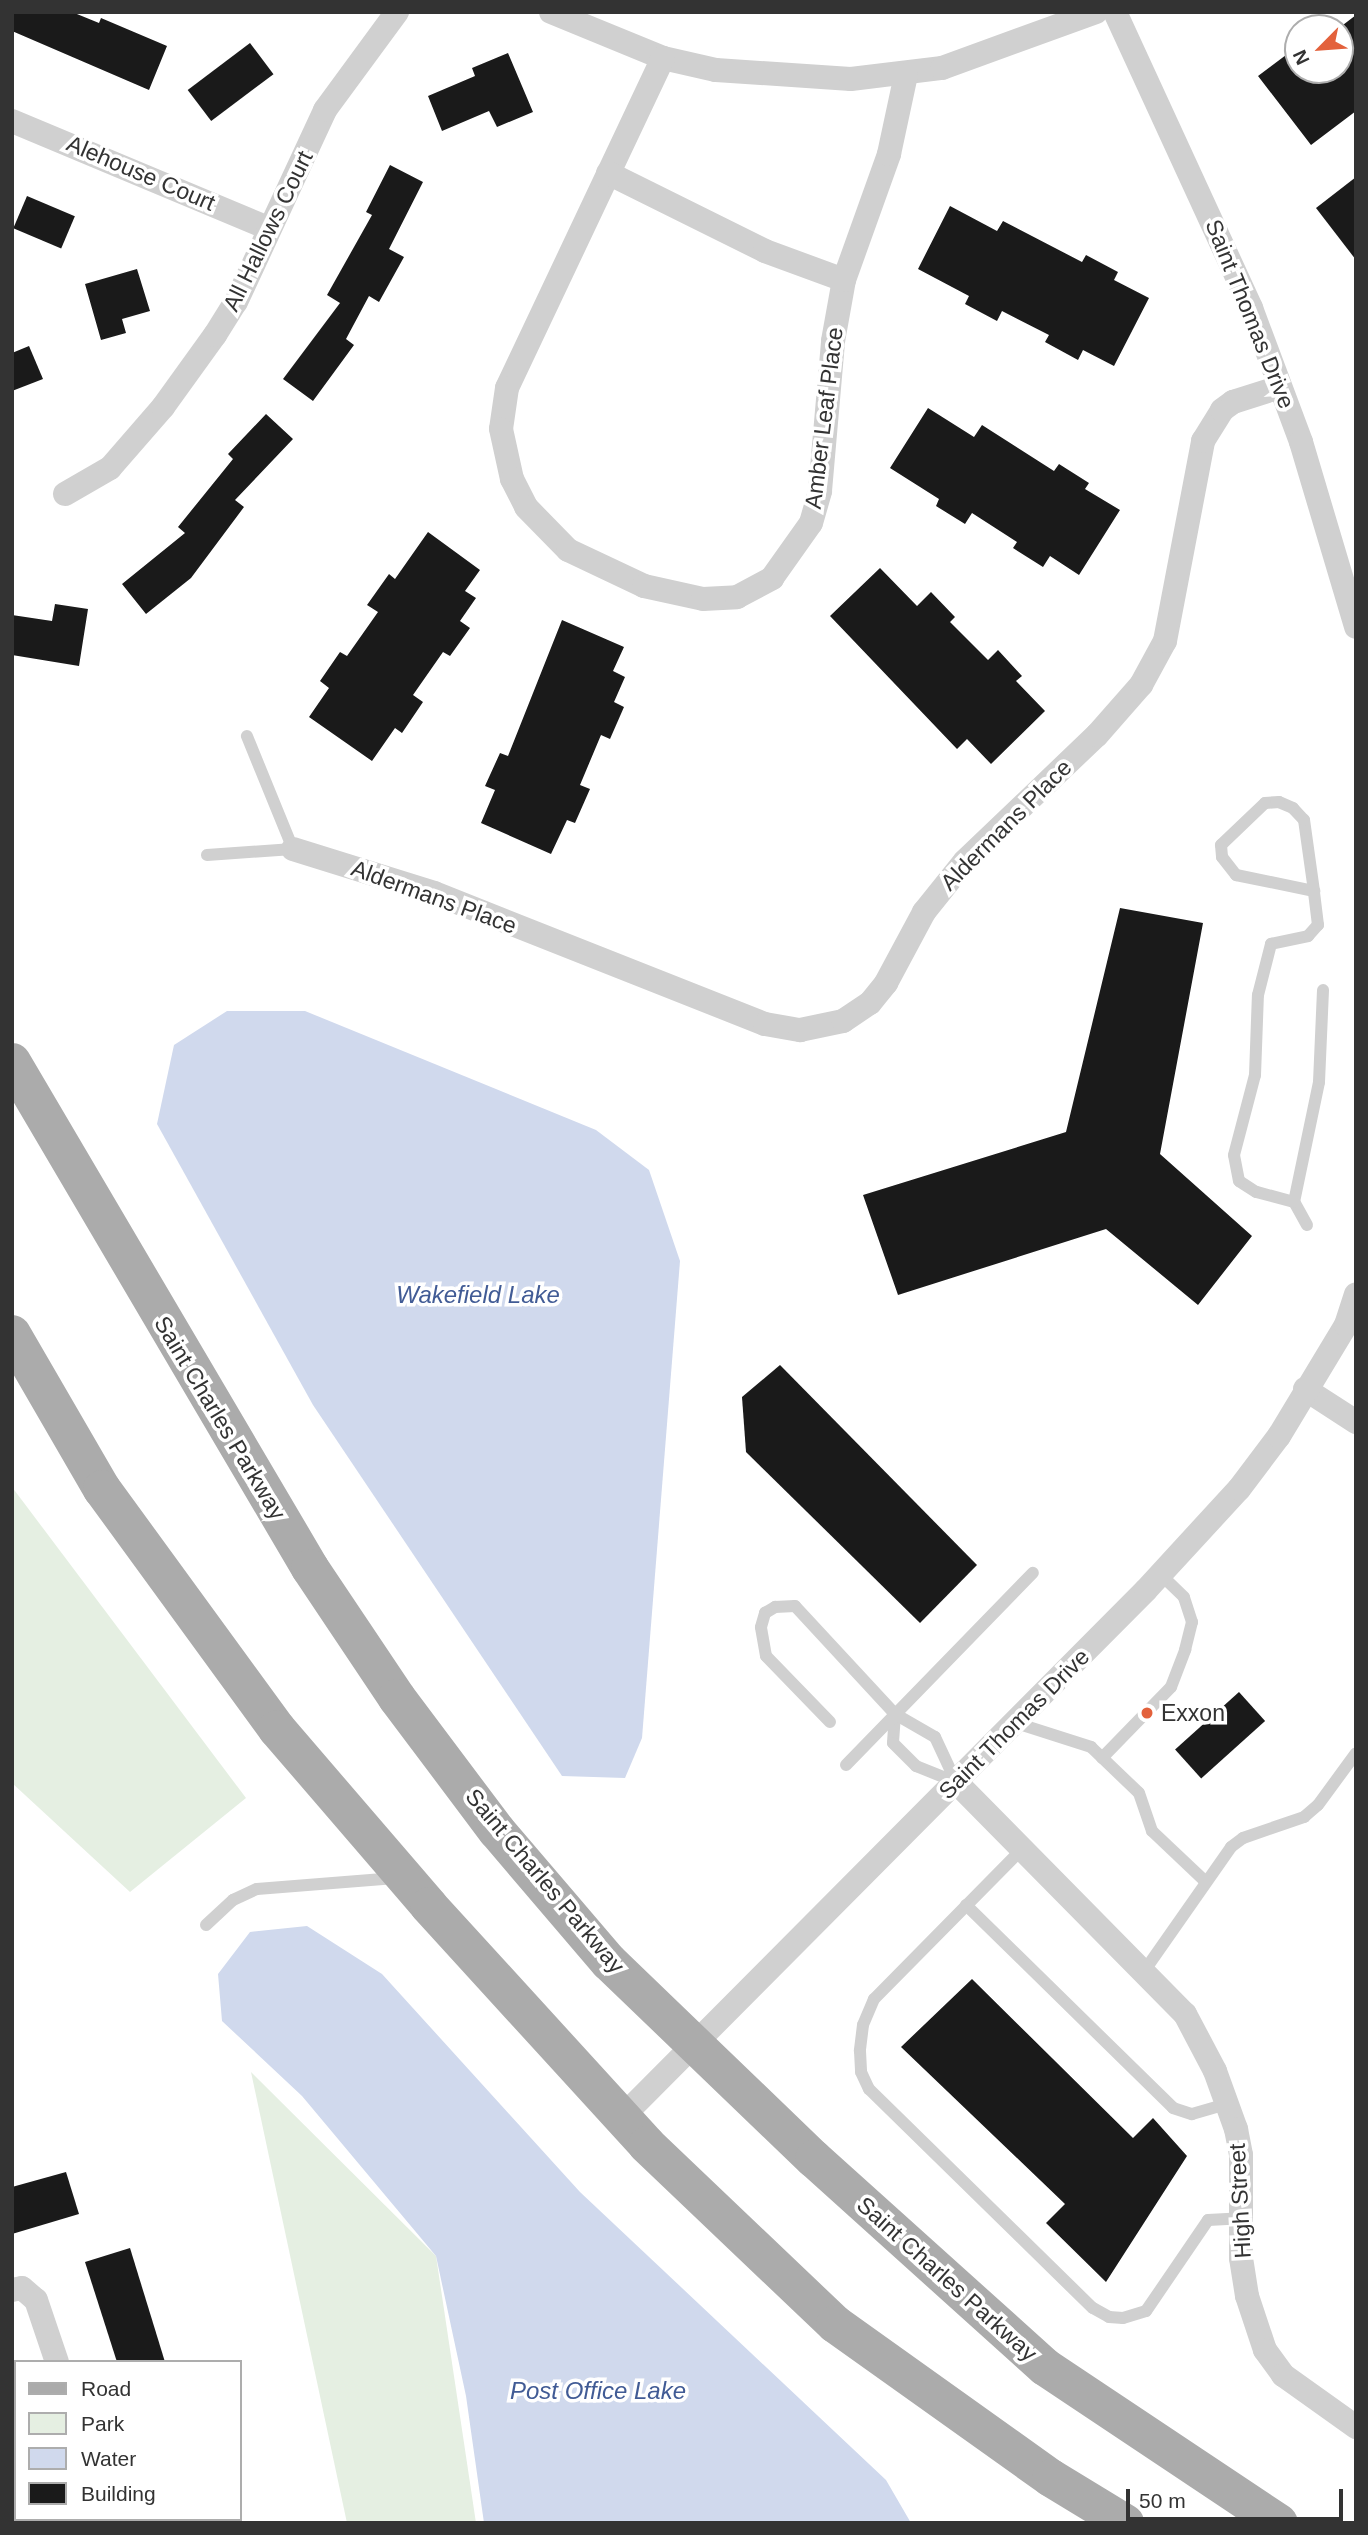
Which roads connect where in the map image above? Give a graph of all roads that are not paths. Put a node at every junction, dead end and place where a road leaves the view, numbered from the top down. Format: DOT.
graph roads {
  1 [pos="397,12"];
  2 [pos="551,12"];
  3 [pos="1096,12"];
  4 [pos="1115,12"];
  5 [pos="663,58"];
  6 [pos="906,75"];
  7 [pos="12,121"];
  8 [pos="608,173"];
  9 [pos="268,228"];
  10 [pos="844,280"];
  11 [pos="1280,387"];
  12 [pos="65,494"];
  13 [pos="1356,627"];
  14 [pos="247,736"];
  15 [pos="293,849"];
  16 [pos="207,855"];
  17 [pos="1314,891"];
  18 [pos="1323,990"];
  19 [pos="16,1074"];
  20 [pos="1294,1202"];
  21 [pos="1307,1225"];
  22 [pos="1356,1296"];
  23 [pos="12,1334"];
  24 [pos="1305,1389"];
  25 [pos="1356,1422"];
  26 [pos="1033,1573"];
  27 [pos="1160,1574"];
  28 [pos="895,1713"];
  29 [pos="831,1722"];
  30 [pos="1016,1723"];
  31 [pos="1356,1753"];
  32 [pos="1102,1758"];
  33 [pos="846,1765"];
  34 [pos="956,1782"];
  35 [pos="1024,1847"];
  36 [pos="403,1877"];
  37 [pos="1206,1882"];
  38 [pos="966,1905"];
  39 [pos="206,1925"];
  40 [pos="1145,1970"];
  41 [pos="695,2045"];
  42 [pos="1227,2104"];
  43 [pos="624,2115"];
  44 [pos="1241,2218"];
  45 [pos="12,2290"];
  46 [pos="56,2360"];
  47 [pos="1353,2421"];
  48 [pos="1125,2523"];
  49 [pos="1279,2523"];
  1 -- 9 [label="street, All Hallows Court"];
  2 -- 5 [label="street"];
  3 -- 6 [label="street"];
  4 -- 11 [label="street, Saint Thomas Drive"];
  5 -- 6 [label="street"];
  5 -- 8 [label="street, Amber Leaf Place"];
  6 -- 10 [label="street, Amber Leaf Place"];
  7 -- 9 [label="street, Alehouse Court"];
  8 -- 10 [label="street"];
  8 -- 10 [label="street, Amber Leaf Place"];
  9 -- 12 [label="street, All Hallows Court"];
  11 -- 13 [label="street, Saint Thomas Drive"];
  11 -- 15 [label="street, Aldermans Place"];
  14 -- 15 [label="lane"];
  15 -- 16 [label="lane"];
  17 -- 17 [label="lane"];
  17 -- 20 [label="lane"];
  18 -- 20 [label="lane"];
  19 -- 41 [label="main road, Saint Charles Parkway"];
  20 -- 21 [label="lane"];
  22 -- 24 [label="street, Saint Thomas Drive"];
  23 -- 36 [label="main road"];
  24 -- 25 [label="street"];
  24 -- 27 [label="street, Saint Thomas Drive"];
  26 -- 28 [label="lane"];
  27 -- 30 [label="street, Saint Thomas Drive"];
  27 -- 32 [label="lane"];
  28 -- 29 [label="lane"];
  28 -- 33 [label="lane"];
  28 -- 34 [label="lane"];
  28 -- 34 [label="lane"];
  30 -- 32 [label="lane"];
  30 -- 34 [label="street, Saint Thomas Drive"];
  31 -- 37 [label="lane"];
  32 -- 37 [label="lane"];
  34 -- 35 [label="street, High Street"];
  34 -- 41 [label="street, Saint Thomas Drive"];
  35 -- 38 [label="lane"];
  35 -- 40 [label="street, High Street"];
  36 -- 39 [label="lane"];
  36 -- 43 [label="main road"];
  37 -- 40 [label="lane"];
  38 -- 42 [label="lane"];
  38 -- 44 [label="lane"];
  40 -- 42 [label="street, High Street"];
  41 -- 43 [label="street, Saint Thomas Drive"];
  41 -- 49 [label="main road, Saint Charles Parkway"];
  42 -- 44 [label="street, High Street"];
  43 -- 48 [label="main road"];
  44 -- 47 [label="street, High Street"];
  45 -- 46 [label="street"];
}
